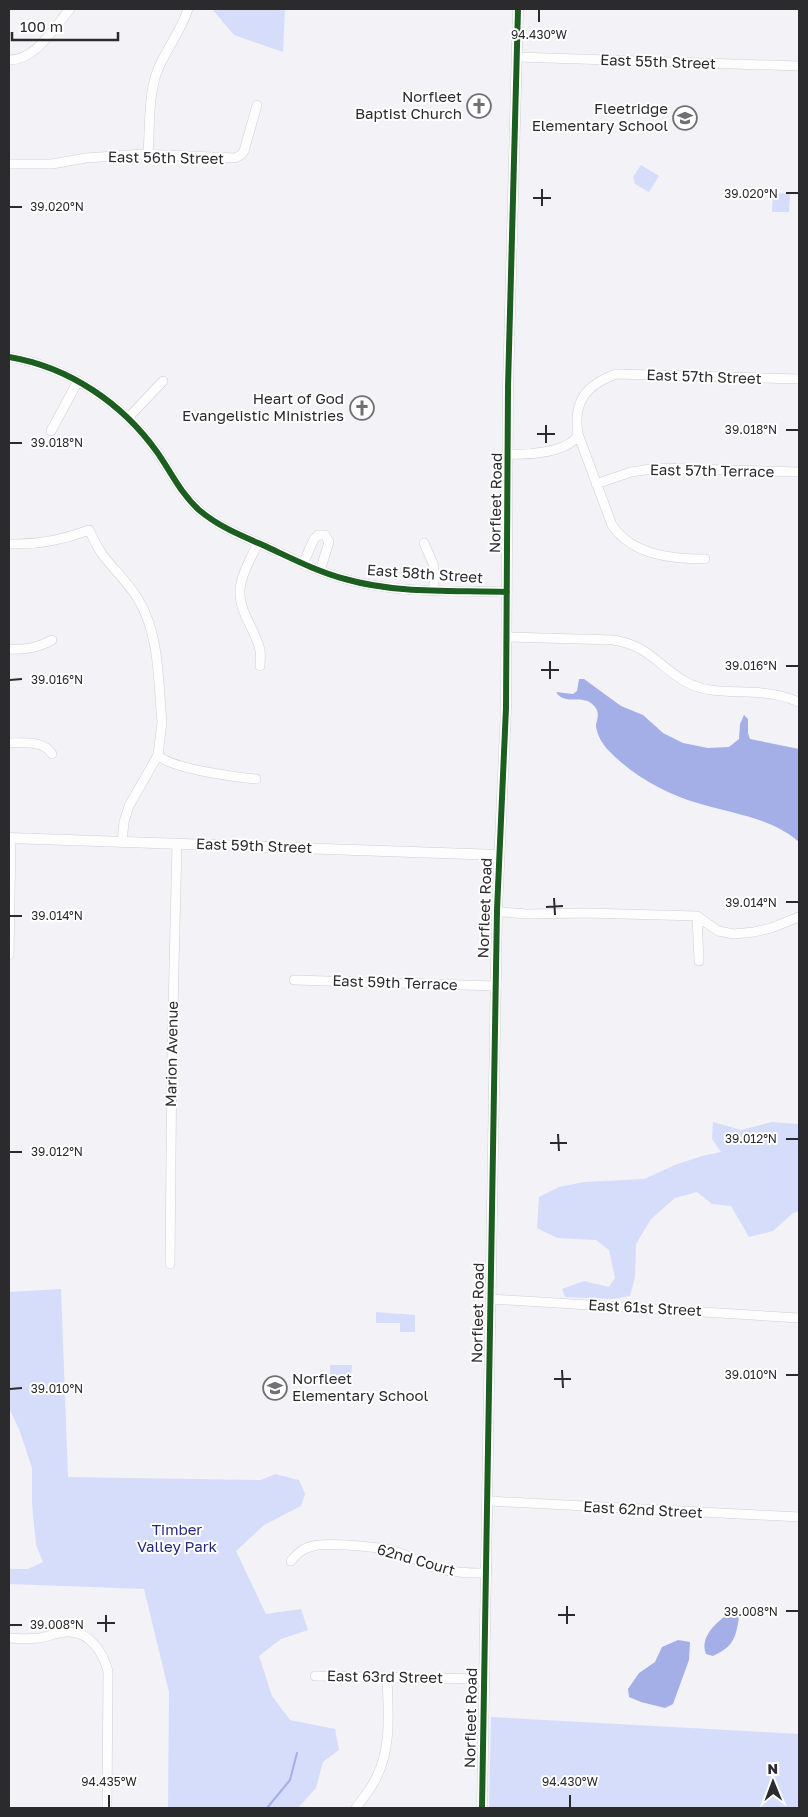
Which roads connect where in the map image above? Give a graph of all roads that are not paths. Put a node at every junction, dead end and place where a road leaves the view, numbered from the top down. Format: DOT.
graph roads {
  1 [pos="70,9"];
  2 [pos="188,9"];
  3 [pos="518,9"];
  4 [pos="517,57"];
  5 [pos="9,60"];
  6 [pos="799,66"];
  7 [pos="257,105"];
  8 [pos="148,154"];
  9 [pos="9,164"];
  10 [pos="9,357"];
  11 [pos="799,379"];
  12 [pos="78,381"];
  13 [pos="163,381"];
  14 [pos="128,418"];
  15 [pos="51,430"];
  16 [pos="578,434"];
  17 [pos="509,454"];
  18 [pos="799,472"];
  19 [pos="596,484"];
  20 [pos="258,543"];
  21 [pos="424,543"];
  22 [pos="9,544"];
  23 [pos="705,559"];
  24 [pos="302,564"];
  25 [pos="320,571"];
  26 [pos="434,590"];
  27 [pos="507,592"];
  28 [pos="506,637"];
  29 [pos="52,640"];
  30 [pos="9,649"];
  31 [pos="260,666"];
  32 [pos="799,702"];
  33 [pos="9,743"];
  34 [pos="52,754"];
  35 [pos="158,755"];
  36 [pos="256,779"];
  37 [pos="10,838"];
  38 [pos="122,842"];
  39 [pos="177,844"];
  40 [pos="499,855"];
  41 [pos="497,910"];
  42 [pos="697,916"];
  43 [pos="799,917"];
  44 [pos="9,934"];
  45 [pos="9,955"];
  46 [pos="699,961"];
  47 [pos="294,980"];
  48 [pos="496,986"];
  49 [pos="170,1264"];
  50 [pos="491,1299"];
  51 [pos="799,1318"];
  52 [pos="488,1501"];
  53 [pos="799,1518"];
  54 [pos="291,1561"];
  55 [pos="486,1572"];
  56 [pos="9,1638"];
  57 [pos="315,1676"];
  58 [pos="387,1677"];
  59 [pos="484,1679"];
  60 [pos="107,1808"];
  61 [pos="356,1808"];
  62 [pos="482,1808"];
  1 -- 5 [label="street"];
  2 -- 8 [label="street"];
  3 -- 4 [label="street, Norfleet Road"];
  4 -- 6 [label="street, East 55th Street"];
  4 -- 17 [label="street, Norfleet Road"];
  7 -- 8 [label="street, East 56th Street"];
  8 -- 9 [label="street, East 56th Street"];
  10 -- 12 [label="street"];
  11 -- 16 [label="street, East 57th Street"];
  12 -- 14 [label="street"];
  12 -- 15 [label="street"];
  13 -- 14 [label="street"];
  14 -- 20 [label="street"];
  16 -- 17 [label="street"];
  16 -- 19 [label="street"];
  17 -- 27 [label="street, Norfleet Road"];
  18 -- 19 [label="street, East 57th Terrace"];
  19 -- 23 [label="street"];
  20 -- 24 [label="street, East 58th Street"];
  20 -- 31 [label="street"];
  21 -- 26 [label="street"];
  22 -- 35 [label="street"];
  24 -- 25 [label="street, East 58th Street"];
  24 -- 25 [label="street"];
  25 -- 26 [label="street, East 58th Street"];
  26 -- 27 [label="street, East 58th Street"];
  27 -- 28 [label="street, Norfleet Road"];
  28 -- 32 [label="street"];
  28 -- 40 [label="street, Norfleet Road"];
  29 -- 30 [label="street"];
  33 -- 34 [label="street"];
  35 -- 36 [label="street"];
  35 -- 38 [label="street"];
  37 -- 38 [label="street, East 59th Street"];
  37 -- 44 [label="street"];
  38 -- 39 [label="street, East 59th Street"];
  39 -- 40 [label="street, East 59th Street"];
  39 -- 49 [label="street, Marion Avenue"];
  40 -- 41 [label="street, Norfleet Road"];
  41 -- 42 [label="street"];
  41 -- 48 [label="street, Norfleet Road"];
  42 -- 43 [label="street"];
  42 -- 46 [label="street"];
  44 -- 45 [label="street"];
  47 -- 48 [label="street, East 59th Terrace"];
  48 -- 50 [label="street, Norfleet Road"];
  50 -- 51 [label="street, East 61st Street"];
  50 -- 52 [label="street, Norfleet Road"];
  52 -- 53 [label="street, East 62nd Street"];
  52 -- 55 [label="street, Norfleet Road"];
  54 -- 55 [label="street, 62nd Court"];
  55 -- 59 [label="street, Norfleet Road"];
  56 -- 60 [label="street"];
  57 -- 58 [label="street, East 63rd Street"];
  58 -- 59 [label="street, East 63rd Street"];
  58 -- 61 [label="street"];
  59 -- 62 [label="street, Norfleet Road"];
}
